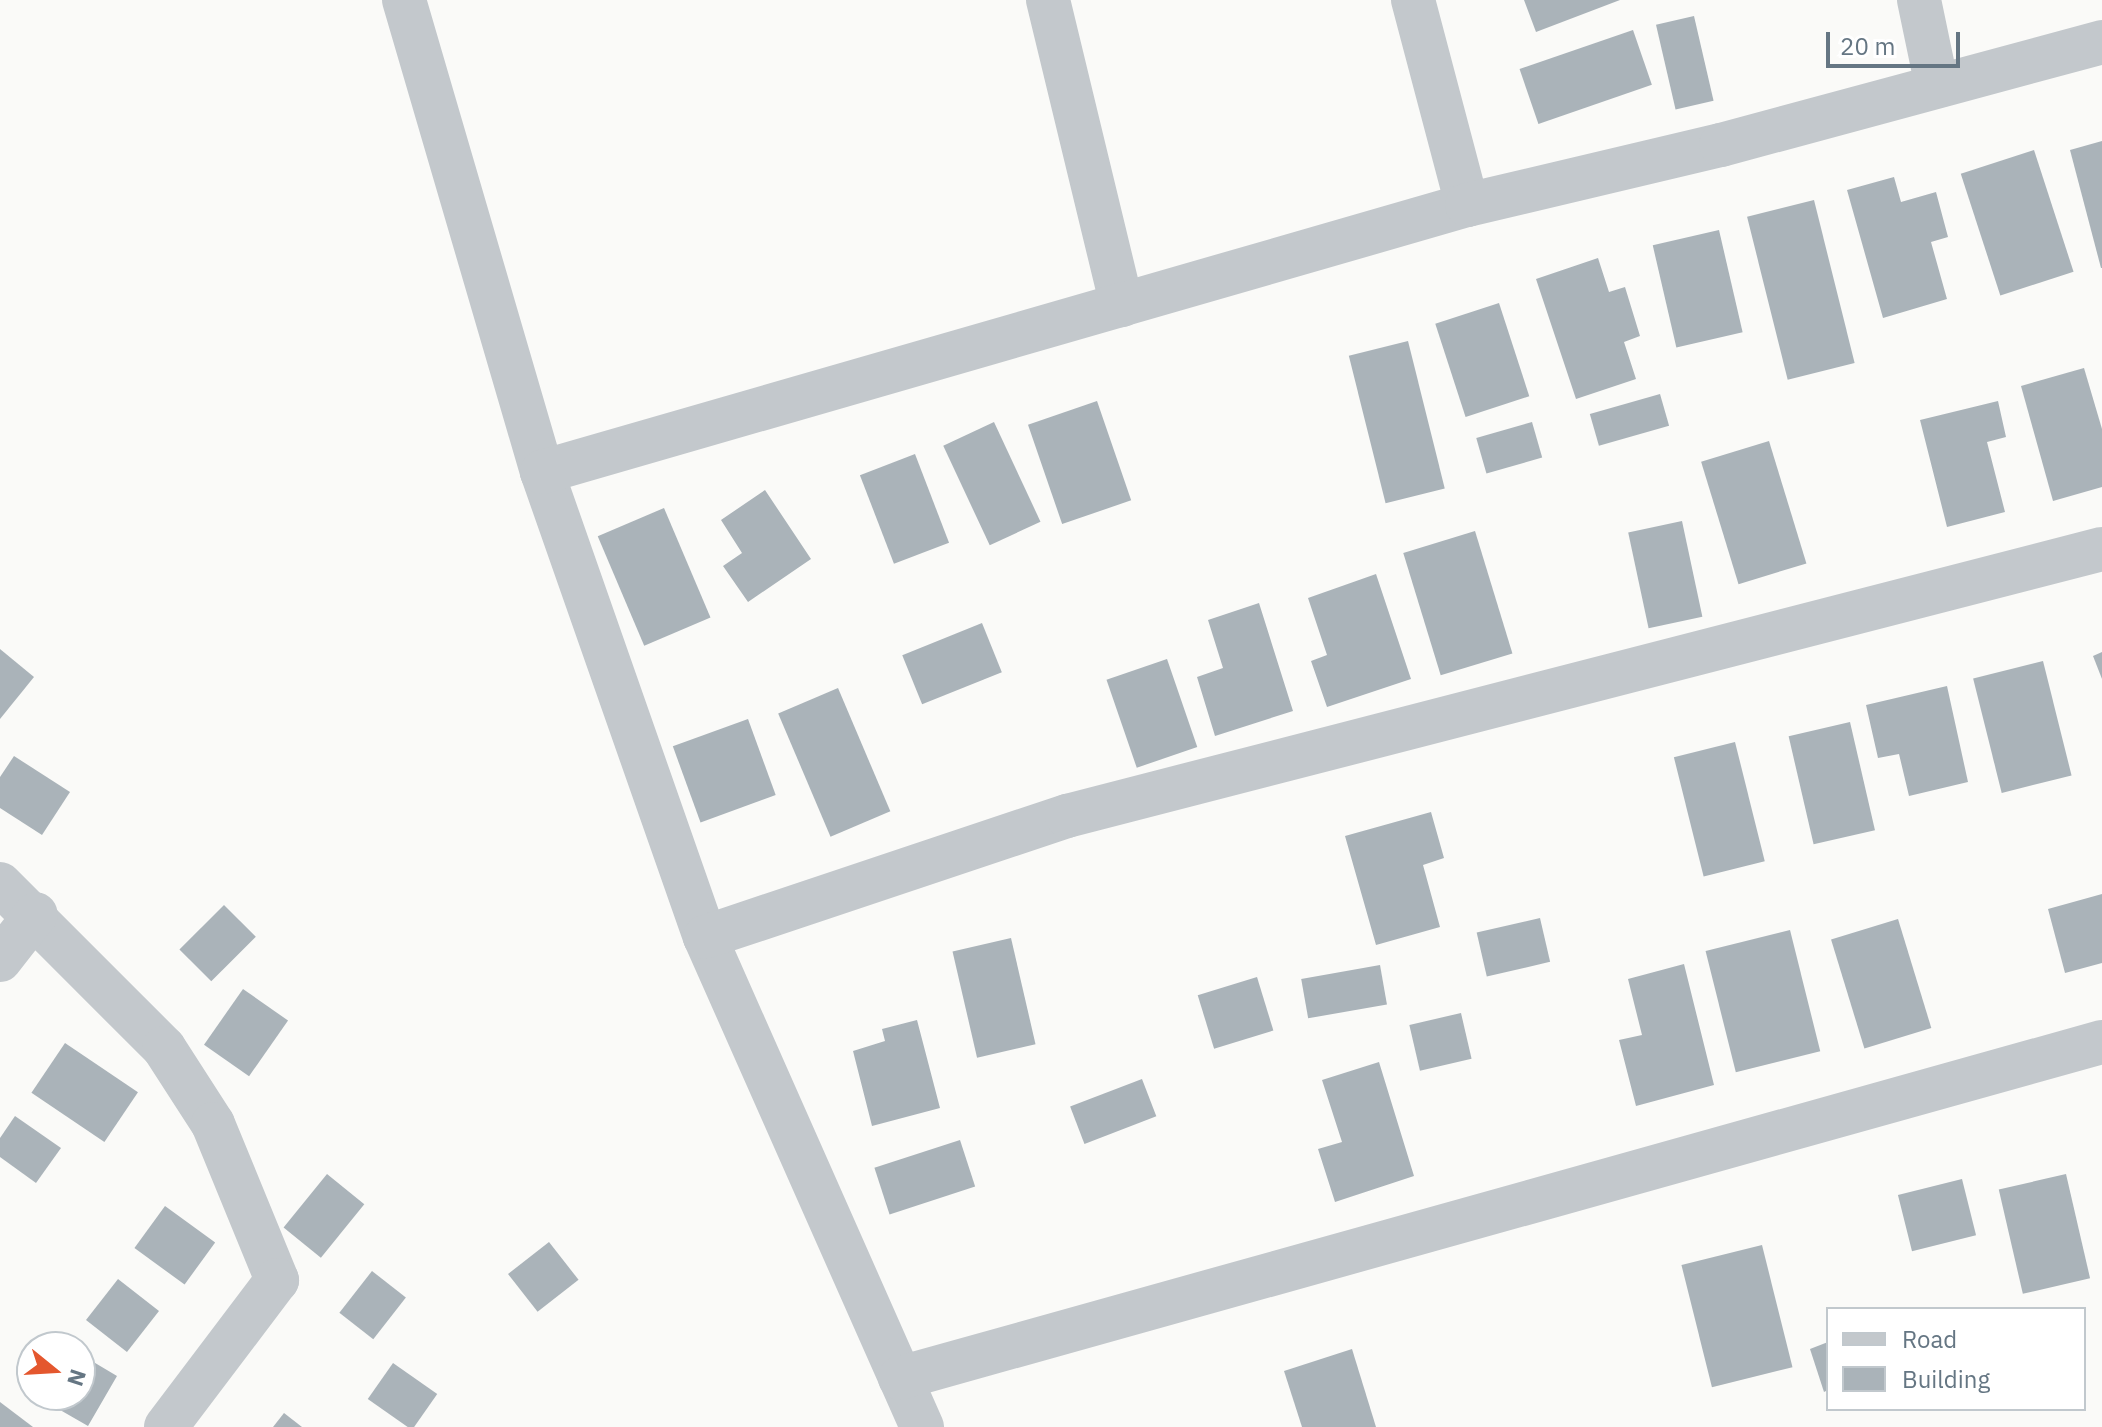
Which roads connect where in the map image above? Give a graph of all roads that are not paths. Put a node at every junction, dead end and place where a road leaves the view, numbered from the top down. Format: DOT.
graph roads {
  1 [pos="404,0"];
  2 [pos="1048,0"];
  3 [pos="1413,0"];
  4 [pos="1919,0"];
  5 [pos="2102,42"];
  6 [pos="1937,86"];
  7 [pos="1467,205"];
  8 [pos="1122,305"];
  9 [pos="542,472"];
  10 [pos="2102,549"];
  11 [pos="0,884"];
  12 [pos="36,914"];
  13 [pos="705,937"];
  14 [pos="0,960"];
  15 [pos="2102,1042"];
  16 [pos="900,1378"];
  17 [pos="166,1427"];
  18 [pos="922,1427"];
  1 -- 9 [label="street"];
  2 -- 8 [label="street"];
  3 -- 7 [label="street"];
  4 -- 6 [label="street"];
  5 -- 6 [label="street"];
  6 -- 7 [label="street"];
  7 -- 8 [label="street"];
  8 -- 9 [label="street"];
  9 -- 13 [label="street"];
  10 -- 13 [label="street"];
  11 -- 12 [label="street"];
  12 -- 14 [label="street"];
  12 -- 17 [label="street"];
  13 -- 16 [label="street"];
  15 -- 16 [label="street"];
  16 -- 18 [label="street"];
}
